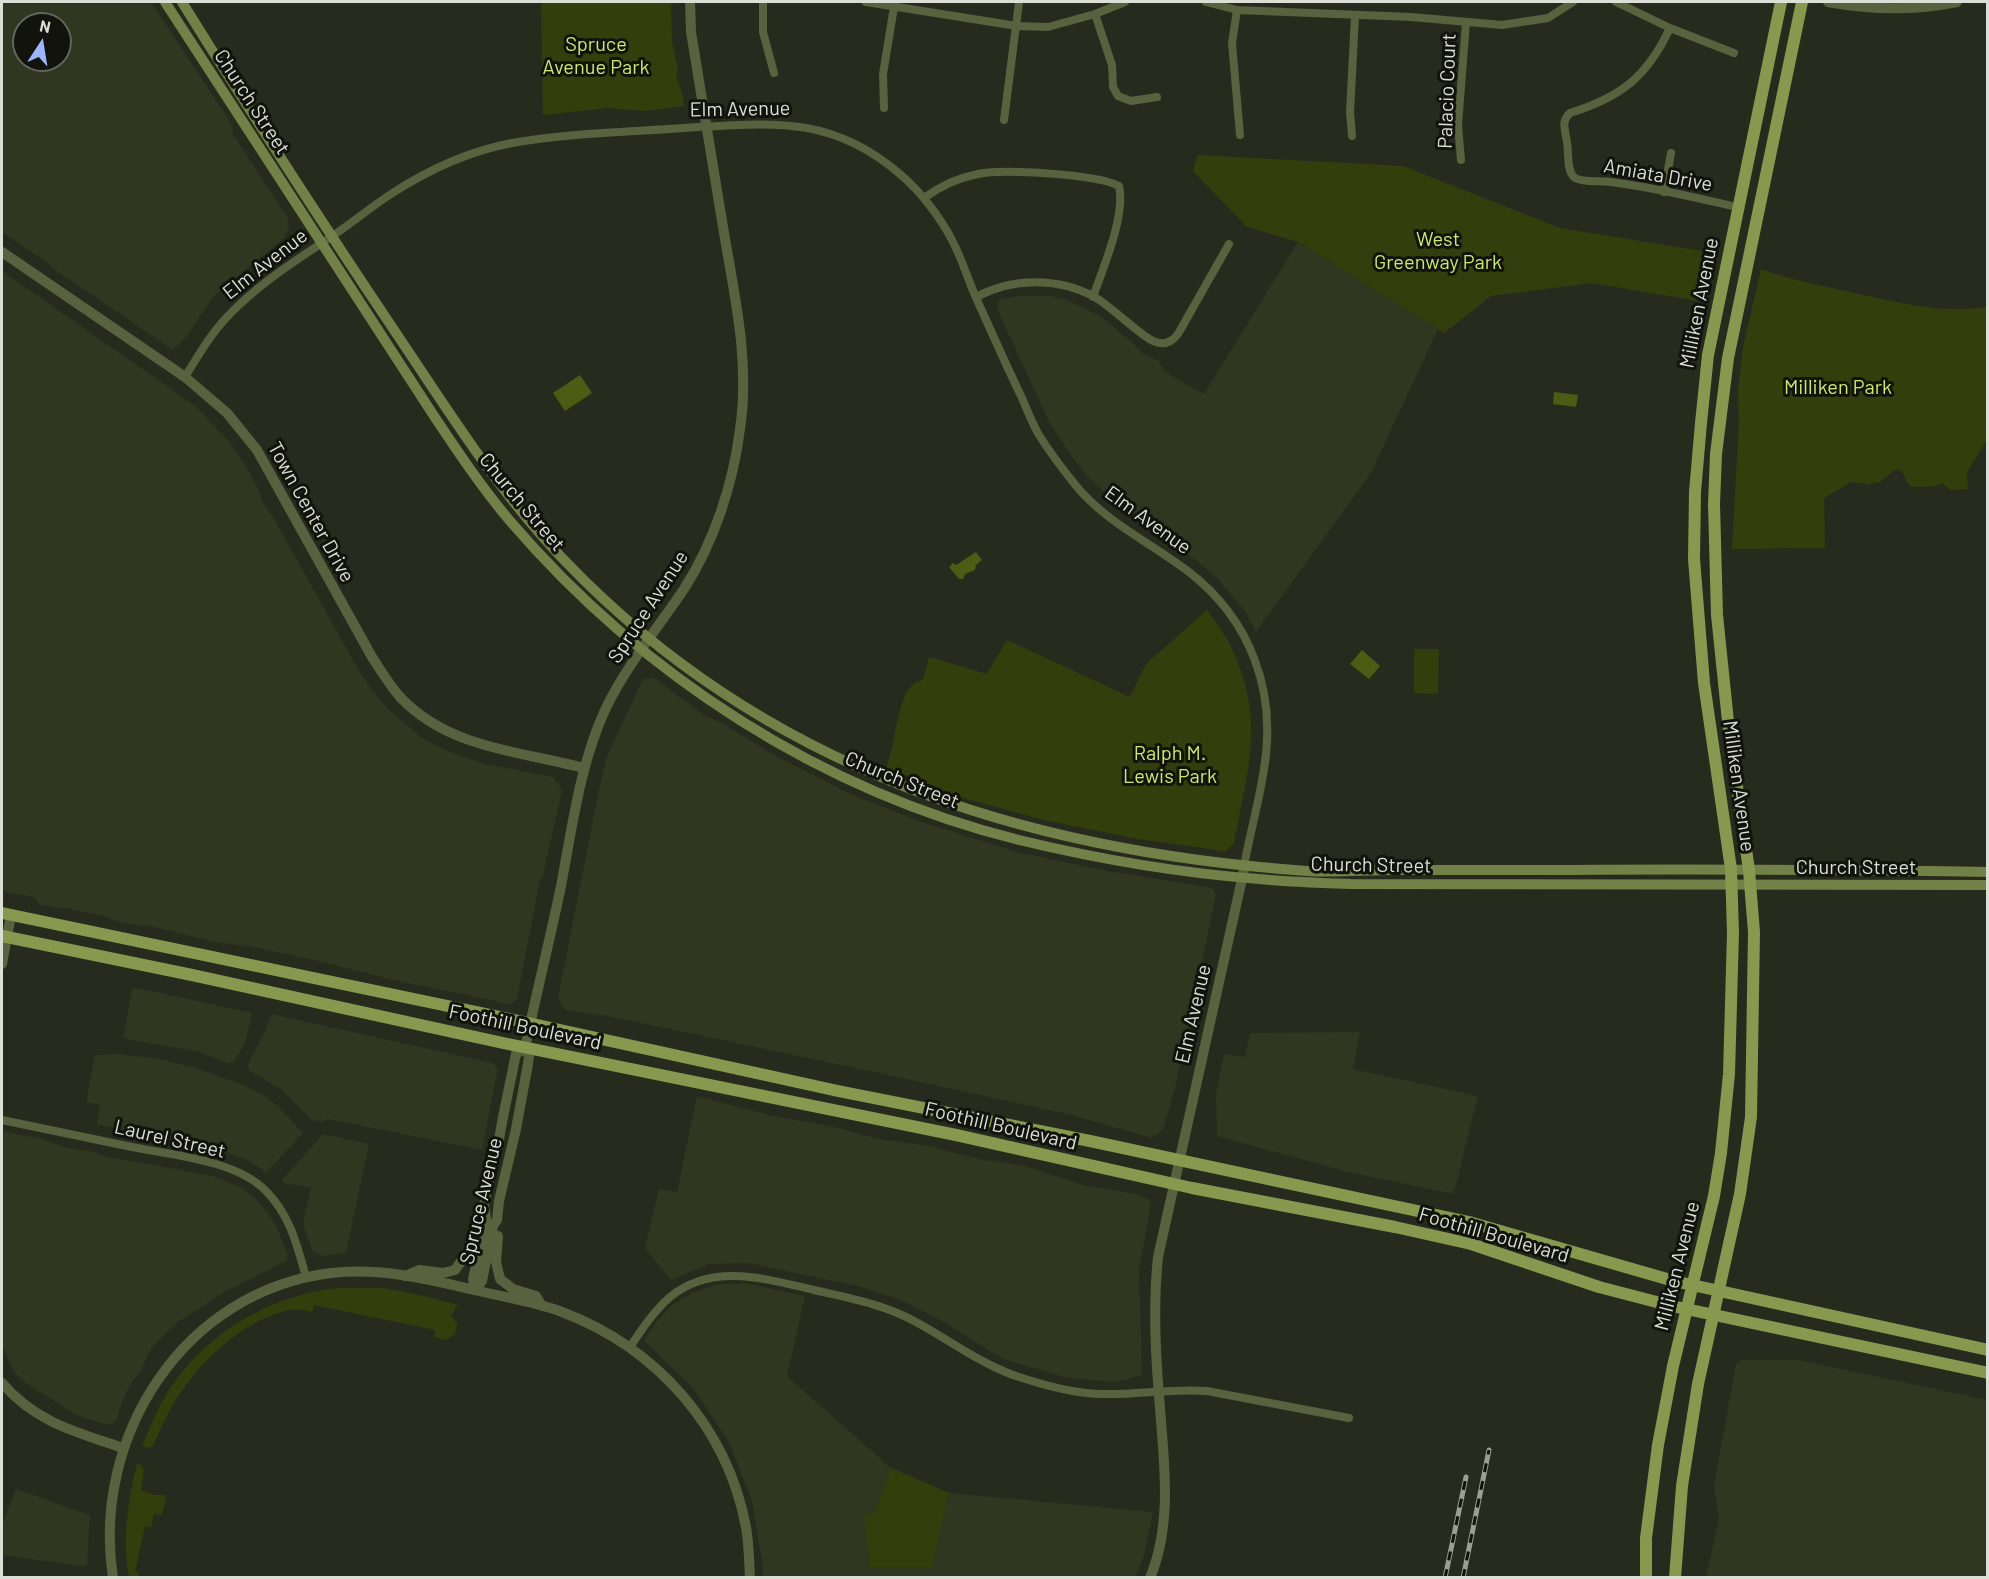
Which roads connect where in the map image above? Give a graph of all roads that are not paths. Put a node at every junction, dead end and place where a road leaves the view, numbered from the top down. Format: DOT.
graph roads {
  1 [pos="165,2"];
  2 [pos="182,2"];
  3 [pos="690,2"];
  4 [pos="763,2"];
  5 [pos="866,2"];
  6 [pos="1019,2"];
  7 [pos="1125,2"];
  8 [pos="1206,2"];
  9 [pos="1301,2"];
  10 [pos="1573,2"];
  11 [pos="1616,2"];
  12 [pos="1781,2"];
  13 [pos="1802,2"];
  14 [pos="1828,2"];
  15 [pos="1958,2"];
  16 [pos="894,7"];
  17 [pos="1237,10"];
  18 [pos="1299,13"];
  19 [pos="1095,14"];
  20 [pos="1355,16"];
  21 [pos="1466,23"];
  22 [pos="1017,26"];
  23 [pos="1670,28"];
  24 [pos="1734,53"];
  25 [pos="774,73"];
  26 [pos="1157,97"];
  27 [pos="884,108"];
  28 [pos="1004,120"];
  29 [pos="706,126"];
  30 [pos="1240,135"];
  31 [pos="1352,136"];
  32 [pos="1671,153"];
  33 [pos="1461,160"];
  34 [pos="1664,192"];
  35 [pos="924,198"];
  36 [pos="1737,207"];
  37 [pos="333,236"];
  38 [pos="322,243"];
  39 [pos="1229,244"];
  40 [pos="2,252"];
  41 [pos="976,297"];
  42 [pos="1093,297"];
  43 [pos="185,377"];
  44 [pos="648,639"];
  45 [pos="640,649"];
  46 [pos="584,768"];
  47 [pos="873,775"];
  48 [pos="867,788"];
  49 [pos="1244,866"];
  50 [pos="1731,869"];
  51 [pos="1749,870"];
  52 [pos="1988,872"];
  53 [pos="1242,878"];
  54 [pos="1750,885"];
  55 [pos="1988,885"];
  56 [pos="1731,886"];
  57 [pos="6,914"];
  58 [pos="4,937"];
  59 [pos="2,964"];
  60 [pos="530,1024"];
  61 [pos="525,1047"];
  62 [pos="2,1120"];
  63 [pos="1180,1160"];
  64 [pos="1175,1184"];
  65 [pos="484,1205"];
  66 [pos="497,1220"];
  67 [pos="405,1276"];
  68 [pos="306,1277"];
  69 [pos="1693,1286"];
  70 [pos="475,1290"];
  71 [pos="1718,1291"];
  72 [pos="542,1306"];
  73 [pos="1686,1309"];
  74 [pos="1713,1315"];
  75 [pos="630,1347"];
  76 [pos="1988,1350"];
  77 [pos="1988,1373"];
  78 [pos="4,1390"];
  79 [pos="1158,1392"];
  80 [pos="1349,1418"];
  81 [pos="123,1448"];
  82 [pos="113,1578"];
  83 [pos="750,1578"];
  84 [pos="1150,1578"];
  85 [pos="1646,1578"];
  86 [pos="1675,1578"];
  1 -- 38 [label="main road, Church Street"];
  2 -- 37 [label="main road, Church Street"];
  3 -- 29 [label="street, Spruce Avenue"];
  4 -- 25 [label="street"];
  5 -- 16 [label="street"];
  6 -- 22 [label="street"];
  7 -- 19 [label="street"];
  8 -- 17 [label="street"];
  9 -- 18 [label="street"];
  10 -- 21 [label="street"];
  11 -- 23 [label="street"];
  12 -- 36 [label="main road, Milliken Avenue"];
  13 -- 51 [label="main road, Milliken Avenue"];
  14 -- 15 [label="street"];
  16 -- 22 [label="street"];
  16 -- 27 [label="street"];
  17 -- 18 [label="street"];
  17 -- 30 [label="street"];
  18 -- 20 [label="street"];
  19 -- 22 [label="street"];
  19 -- 26 [label="street"];
  20 -- 21 [label="street"];
  20 -- 31 [label="street"];
  21 -- 33 [label="street, Palacio Court"];
  22 -- 28 [label="street"];
  23 -- 24 [label="street"];
  23 -- 34 [label="street, Amiata Drive"];
  29 -- 35 [label="street, Elm Avenue"];
  29 -- 37 [label="street, Elm Avenue"];
  29 -- 44 [label="street, Spruce Avenue"];
  32 -- 34 [label="street"];
  34 -- 36 [label="street, Amiata Drive"];
  35 -- 41 [label="street, Elm Avenue"];
  35 -- 42 [label="street"];
  36 -- 50 [label="main road, Milliken Avenue"];
  37 -- 38 [label="street, Elm Avenue"];
  37 -- 44 [label="main road, Church Street"];
  38 -- 43 [label="street, Elm Avenue"];
  38 -- 45 [label="main road, Church Street"];
  39 -- 42 [label="street"];
  40 -- 43 [label="street, Town Center Drive"];
  41 -- 42 [label="street"];
  41 -- 49 [label="street, Elm Avenue"];
  43 -- 46 [label="street, Town Center Drive"];
  44 -- 45 [label="street, Spruce Avenue"];
  44 -- 47 [label="main road, Church Street"];
  45 -- 46 [label="street, Spruce Avenue"];
  45 -- 48 [label="main road, Church Street"];
  46 -- 60 [label="street, Spruce Avenue"];
  47 -- 48 [label="main road"];
  47 -- 49 [label="main road, Church Street"];
  48 -- 53 [label="main road, Church Street"];
  49 -- 50 [label="main road, Church Street"];
  49 -- 53 [label="street, Elm Avenue"];
  50 -- 51 [label="main road, Church Street"];
  50 -- 56 [label="main road, Milliken Avenue"];
  51 -- 52 [label="main road, Church Street"];
  51 -- 54 [label="main road, Milliken Avenue"];
  53 -- 56 [label="main road, Church Street"];
  53 -- 63 [label="street, Elm Avenue"];
  54 -- 55 [label="main road, Church Street"];
  54 -- 56 [label="main road, Church Street"];
  54 -- 71 [label="main road, Milliken Avenue"];
  56 -- 69 [label="main road, Milliken Avenue"];
  57 -- 58 [label="street"];
  57 -- 60 [label="main road, Foothill Boulevard"];
  58 -- 59 [label="street"];
  58 -- 61 [label="main road, Foothill Boulevard"];
  60 -- 61 [label="street, Spruce Avenue"];
  60 -- 63 [label="main road, Foothill Boulevard"];
  61 -- 64 [label="main road, Foothill Boulevard"];
  61 -- 65 [label="street, Spruce Avenue"];
  61 -- 66 [label="street, Spruce Avenue"];
  62 -- 68 [label="street, Laurel Street"];
  63 -- 64 [label="street, Elm Avenue"];
  63 -- 69 [label="main road, Foothill Boulevard"];
  64 -- 73 [label="main road, Foothill Boulevard"];
  64 -- 79 [label="street, Elm Avenue"];
  65 -- 67 [label="street"];
  65 -- 70 [label="street, Spruce Avenue"];
  66 -- 70 [label="street, Spruce Avenue"];
  66 -- 72 [label="street"];
  67 -- 68 [label="street"];
  67 -- 70 [label="street"];
  68 -- 81 [label="street"];
  69 -- 71 [label="main road, Foothill Boulevard"];
  69 -- 73 [label="main road, Milliken Avenue"];
  70 -- 72 [label="street"];
  71 -- 74 [label="main road, Milliken Avenue"];
  71 -- 76 [label="main road, Foothill Boulevard"];
  72 -- 75 [label="street"];
  73 -- 74 [label="main road, Foothill Boulevard"];
  73 -- 85 [label="main road, Milliken Avenue"];
  74 -- 77 [label="main road, Foothill Boulevard"];
  74 -- 86 [label="main road, Milliken Avenue"];
  75 -- 79 [label="street"];
  75 -- 83 [label="street"];
  78 -- 81 [label="street"];
  79 -- 80 [label="street"];
  79 -- 84 [label="street, Elm Avenue"];
  81 -- 82 [label="street"];
}
